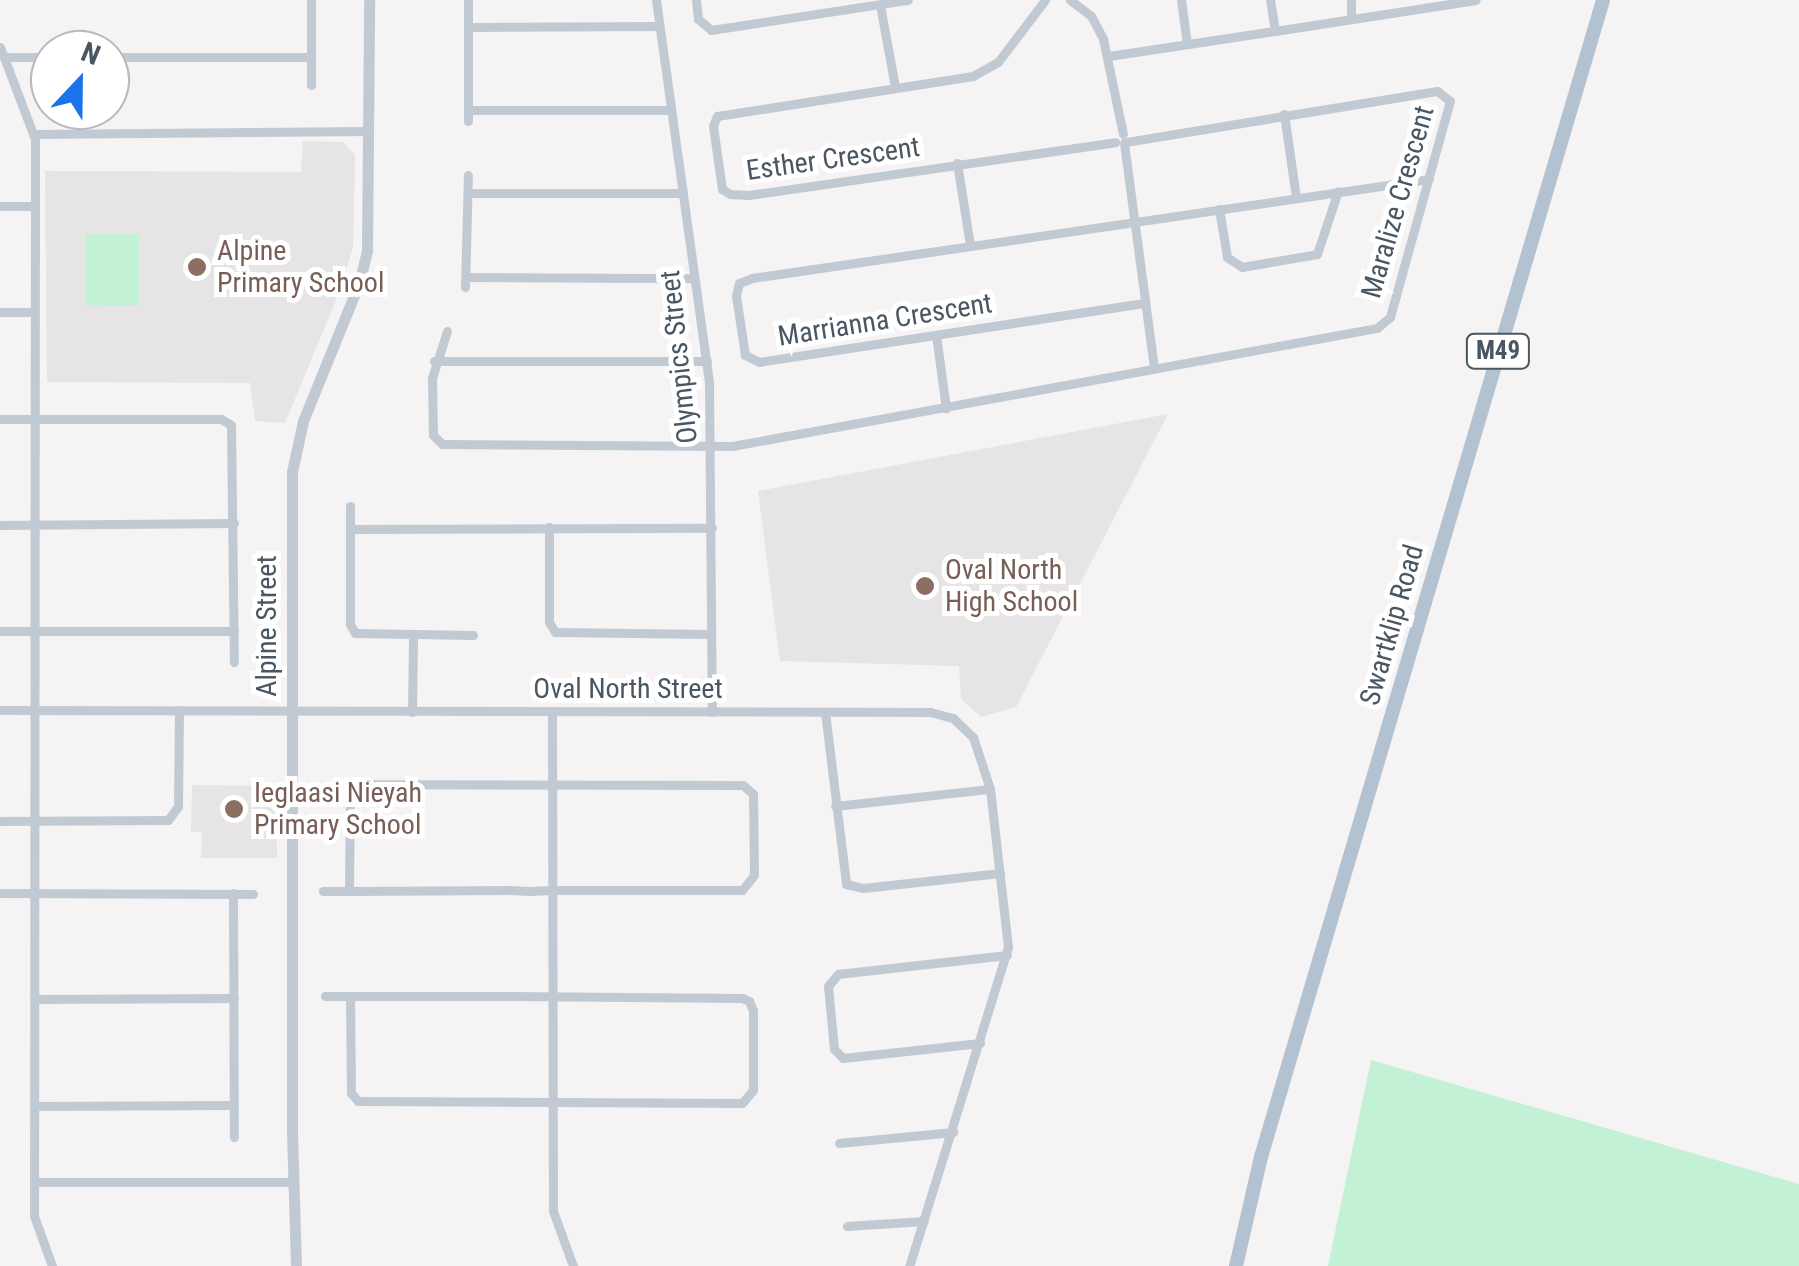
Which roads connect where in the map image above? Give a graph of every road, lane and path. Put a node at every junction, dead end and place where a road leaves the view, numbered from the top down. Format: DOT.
graph roads {
  1 [pos="311,0"];
  2 [pos="369,0"];
  3 [pos="468,0"];
  4 [pos="656,0"];
  5 [pos="696,0"];
  6 [pos="908,0"];
  7 [pos="1045,0"];
  8 [pos="1070,0"];
  9 [pos="1181,0"];
  10 [pos="1270,0"];
  11 [pos="1351,0"];
  12 [pos="1476,0"];
  13 [pos="1602,0"];
  14 [pos="880,5"];
  15 [pos="1351,18"];
  16 [pos="660,26"];
  17 [pos="468,27"];
  18 [pos="1275,31"];
  19 [pos="1187,44"];
  20 [pos="2,52"];
  21 [pos="30,55"];
  22 [pos="1109,56"];
  23 [pos="130,57"];
  24 [pos="311,57"];
  25 [pos="310,85"];
  26 [pos="895,88"];
  27 [pos="670,110"];
  28 [pos="1284,114"];
  29 [pos="369,131"];
  30 [pos="34,134"];
  31 [pos="1120,139"];
  32 [pos="957,163"];
  33 [pos="468,175"];
  34 [pos="1429,179"];
  35 [pos="1338,192"];
  36 [pos="468,193"];
  37 [pos="683,194"];
  38 [pos="1296,197"];
  39 [pos="0,206"];
  40 [pos="34,206"];
  41 [pos="1219,209"];
  42 [pos="1132,221"];
  43 [pos="970,245"];
  44 [pos="694,278"];
  45 [pos="1144,303"];
  46 [pos="0,312"];
  47 [pos="35,312"];
  48 [pos="447,331"];
  49 [pos="936,335"];
  50 [pos="434,361"];
  51 [pos="707,362"];
  52 [pos="1154,367"];
  53 [pos="946,408"];
  54 [pos="34,417"];
  55 [pos="0,419"];
  56 [pos="712,444"];
  57 [pos="350,506"];
  58 [pos="234,524"];
  59 [pos="0,525"];
  60 [pos="34,525"];
  61 [pos="549,527"];
  62 [pos="712,528"];
  63 [pos="350,529"];
  64 [pos="0,631"];
  65 [pos="34,631"];
  66 [pos="234,631"];
  67 [pos="711,634"];
  68 [pos="474,635"];
  69 [pos="413,636"];
  70 [pos="234,662"];
  71 [pos="0,710"];
  72 [pos="34,710"];
  73 [pos="180,710"];
  74 [pos="552,710"];
  75 [pos="291,711"];
  76 [pos="412,712"];
  77 [pos="712,712"];
  78 [pos="826,712"];
  79 [pos="552,783"];
  80 [pos="990,790"];
  81 [pos="835,806"];
  82 [pos="0,821"];
  83 [pos="34,822"];
  84 [pos="1000,873"];
  85 [pos="551,890"];
  86 [pos="323,891"];
  87 [pos="350,891"];
  88 [pos="0,893"];
  89 [pos="34,893"];
  90 [pos="233,894"];
  91 [pos="253,894"];
  92 [pos="1006,955"];
  93 [pos="325,996"];
  94 [pos="350,996"];
  95 [pos="552,997"];
  96 [pos="234,998"];
  97 [pos="34,999"];
  98 [pos="980,1044"];
  99 [pos="552,1103"];
  100 [pos="234,1105"];
  101 [pos="34,1106"];
  102 [pos="952,1132"];
  103 [pos="234,1136"];
  104 [pos="839,1143"];
  105 [pos="34,1182"];
  106 [pos="292,1182"];
  107 [pos="924,1221"];
  108 [pos="848,1226"];
  109 [pos="52,1266"];
  110 [pos="296,1266"];
  111 [pos="573,1266"];
  112 [pos="909,1266"];
  113 [pos="1236,1266"];
  1 -- 24 [label="street"];
  2 -- 29 [label="street, Alpine Street"];
  3 -- 17 [label="street"];
  4 -- 16 [label="street, Olympics Street"];
  5 -- 14 [label="street"];
  6 -- 14 [label="street"];
  7 -- 26 [label="street, Esther Crescent"];
  8 -- 22 [label="street"];
  9 -- 19 [label="street"];
  10 -- 18 [label="street"];
  11 -- 15 [label="street"];
  12 -- 15 [label="street"];
  13 -- 113 [label="main road, Swartklip Road / M49"];
  14 -- 26 [label="street"];
  15 -- 18 [label="street"];
  16 -- 17 [label="street"];
  16 -- 27 [label="street, Olympics Street"];
  17 -- 27 [label="street"];
  18 -- 19 [label="street"];
  19 -- 22 [label="street"];
  20 -- 21 [label="street"];
  20 -- 30 [label="street"];
  22 -- 31 [label="street"];
  23 -- 24 [label="street"];
  24 -- 25 [label="street"];
  26 -- 32 [label="street, Esther Crescent"];
  27 -- 37 [label="street, Olympics Street"];
  28 -- 31 [label="street, Maralize Crescent"];
  28 -- 34 [label="street, Maralize Crescent"];
  28 -- 38 [label="street"];
  29 -- 30 [label="street"];
  29 -- 75 [label="street, Alpine Street"];
  30 -- 40 [label="street"];
  31 -- 32 [label="street, Esther Crescent"];
  31 -- 42 [label="street"];
  32 -- 43 [label="street"];
  33 -- 36 [label="street"];
  34 -- 35 [label="street, Marrianna Crescent"];
  34 -- 52 [label="street, Maralize Crescent"];
  35 -- 38 [label="street, Marrianna Crescent"];
  35 -- 41 [label="street"];
  36 -- 37 [label="street"];
  36 -- 44 [label="street"];
  37 -- 44 [label="street, Olympics Street"];
  38 -- 41 [label="street, Marrianna Crescent"];
  39 -- 40 [label="street"];
  40 -- 47 [label="street"];
  41 -- 42 [label="street, Marrianna Crescent"];
  42 -- 43 [label="street, Marrianna Crescent"];
  42 -- 45 [label="street"];
  43 -- 49 [label="street, Marrianna Crescent"];
  44 -- 51 [label="street, Olympics Street"];
  45 -- 49 [label="street, Marrianna Crescent"];
  45 -- 52 [label="street"];
  46 -- 47 [label="street"];
  47 -- 54 [label="street"];
  48 -- 50 [label="street"];
  49 -- 53 [label="street"];
  50 -- 51 [label="street"];
  50 -- 56 [label="street"];
  51 -- 56 [label="street, Olympics Street"];
  52 -- 53 [label="street"];
  53 -- 56 [label="street"];
  54 -- 55 [label="street"];
  54 -- 58 [label="street"];
  54 -- 60 [label="street"];
  56 -- 62 [label="street, Olympics Street"];
  57 -- 63 [label="street"];
  58 -- 60 [label="street"];
  58 -- 66 [label="street"];
  59 -- 60 [label="street"];
  60 -- 65 [label="street"];
  61 -- 62 [label="street"];
  61 -- 63 [label="street"];
  61 -- 67 [label="street"];
  62 -- 67 [label="street, Olympics Street"];
  63 -- 69 [label="street"];
  64 -- 65 [label="street"];
  65 -- 66 [label="street"];
  65 -- 72 [label="street"];
  66 -- 70 [label="street"];
  67 -- 77 [label="street, Olympics Street"];
  68 -- 69 [label="street"];
  69 -- 76 [label="street"];
  71 -- 72 [label="street, Oval North Street"];
  72 -- 73 [label="street, Oval North Street"];
  72 -- 83 [label="street"];
  73 -- 75 [label="street, Oval North Street"];
  73 -- 83 [label="street"];
  74 -- 76 [label="street, Oval North Street"];
  74 -- 77 [label="street, Oval North Street"];
  74 -- 79 [label="street"];
  75 -- 76 [label="street, Oval North Street"];
  75 -- 106 [label="street, Alpine Street"];
  77 -- 78 [label="street, Oval North Street"];
  78 -- 80 [label="street, Oval North Street"];
  78 -- 81 [label="street"];
  79 -- 85 [label="street"];
  79 -- 85 [label="street"];
  79 -- 87 [label="street"];
  80 -- 81 [label="street"];
  80 -- 84 [label="street"];
  81 -- 84 [label="street"];
  82 -- 83 [label="street"];
  83 -- 89 [label="street"];
  84 -- 92 [label="street"];
  85 -- 87 [label="street"];
  85 -- 95 [label="street"];
  86 -- 87 [label="street"];
  88 -- 89 [label="street"];
  89 -- 90 [label="street"];
  89 -- 97 [label="street"];
  90 -- 91 [label="street"];
  90 -- 96 [label="street"];
  92 -- 98 [label="street"];
  92 -- 98 [label="street"];
  93 -- 94 [label="street"];
  94 -- 95 [label="street"];
  94 -- 99 [label="street"];
  95 -- 99 [label="street"];
  95 -- 99 [label="street"];
  96 -- 97 [label="street"];
  96 -- 100 [label="street"];
  97 -- 101 [label="street"];
  98 -- 102 [label="street"];
  99 -- 111 [label="street"];
  100 -- 101 [label="street"];
  100 -- 103 [label="street"];
  101 -- 105 [label="street"];
  102 -- 104 [label="street"];
  102 -- 107 [label="street"];
  105 -- 106 [label="street"];
  105 -- 109 [label="street"];
  106 -- 110 [label="street, Alpine Street"];
  107 -- 108 [label="street"];
  107 -- 112 [label="street"];
}
